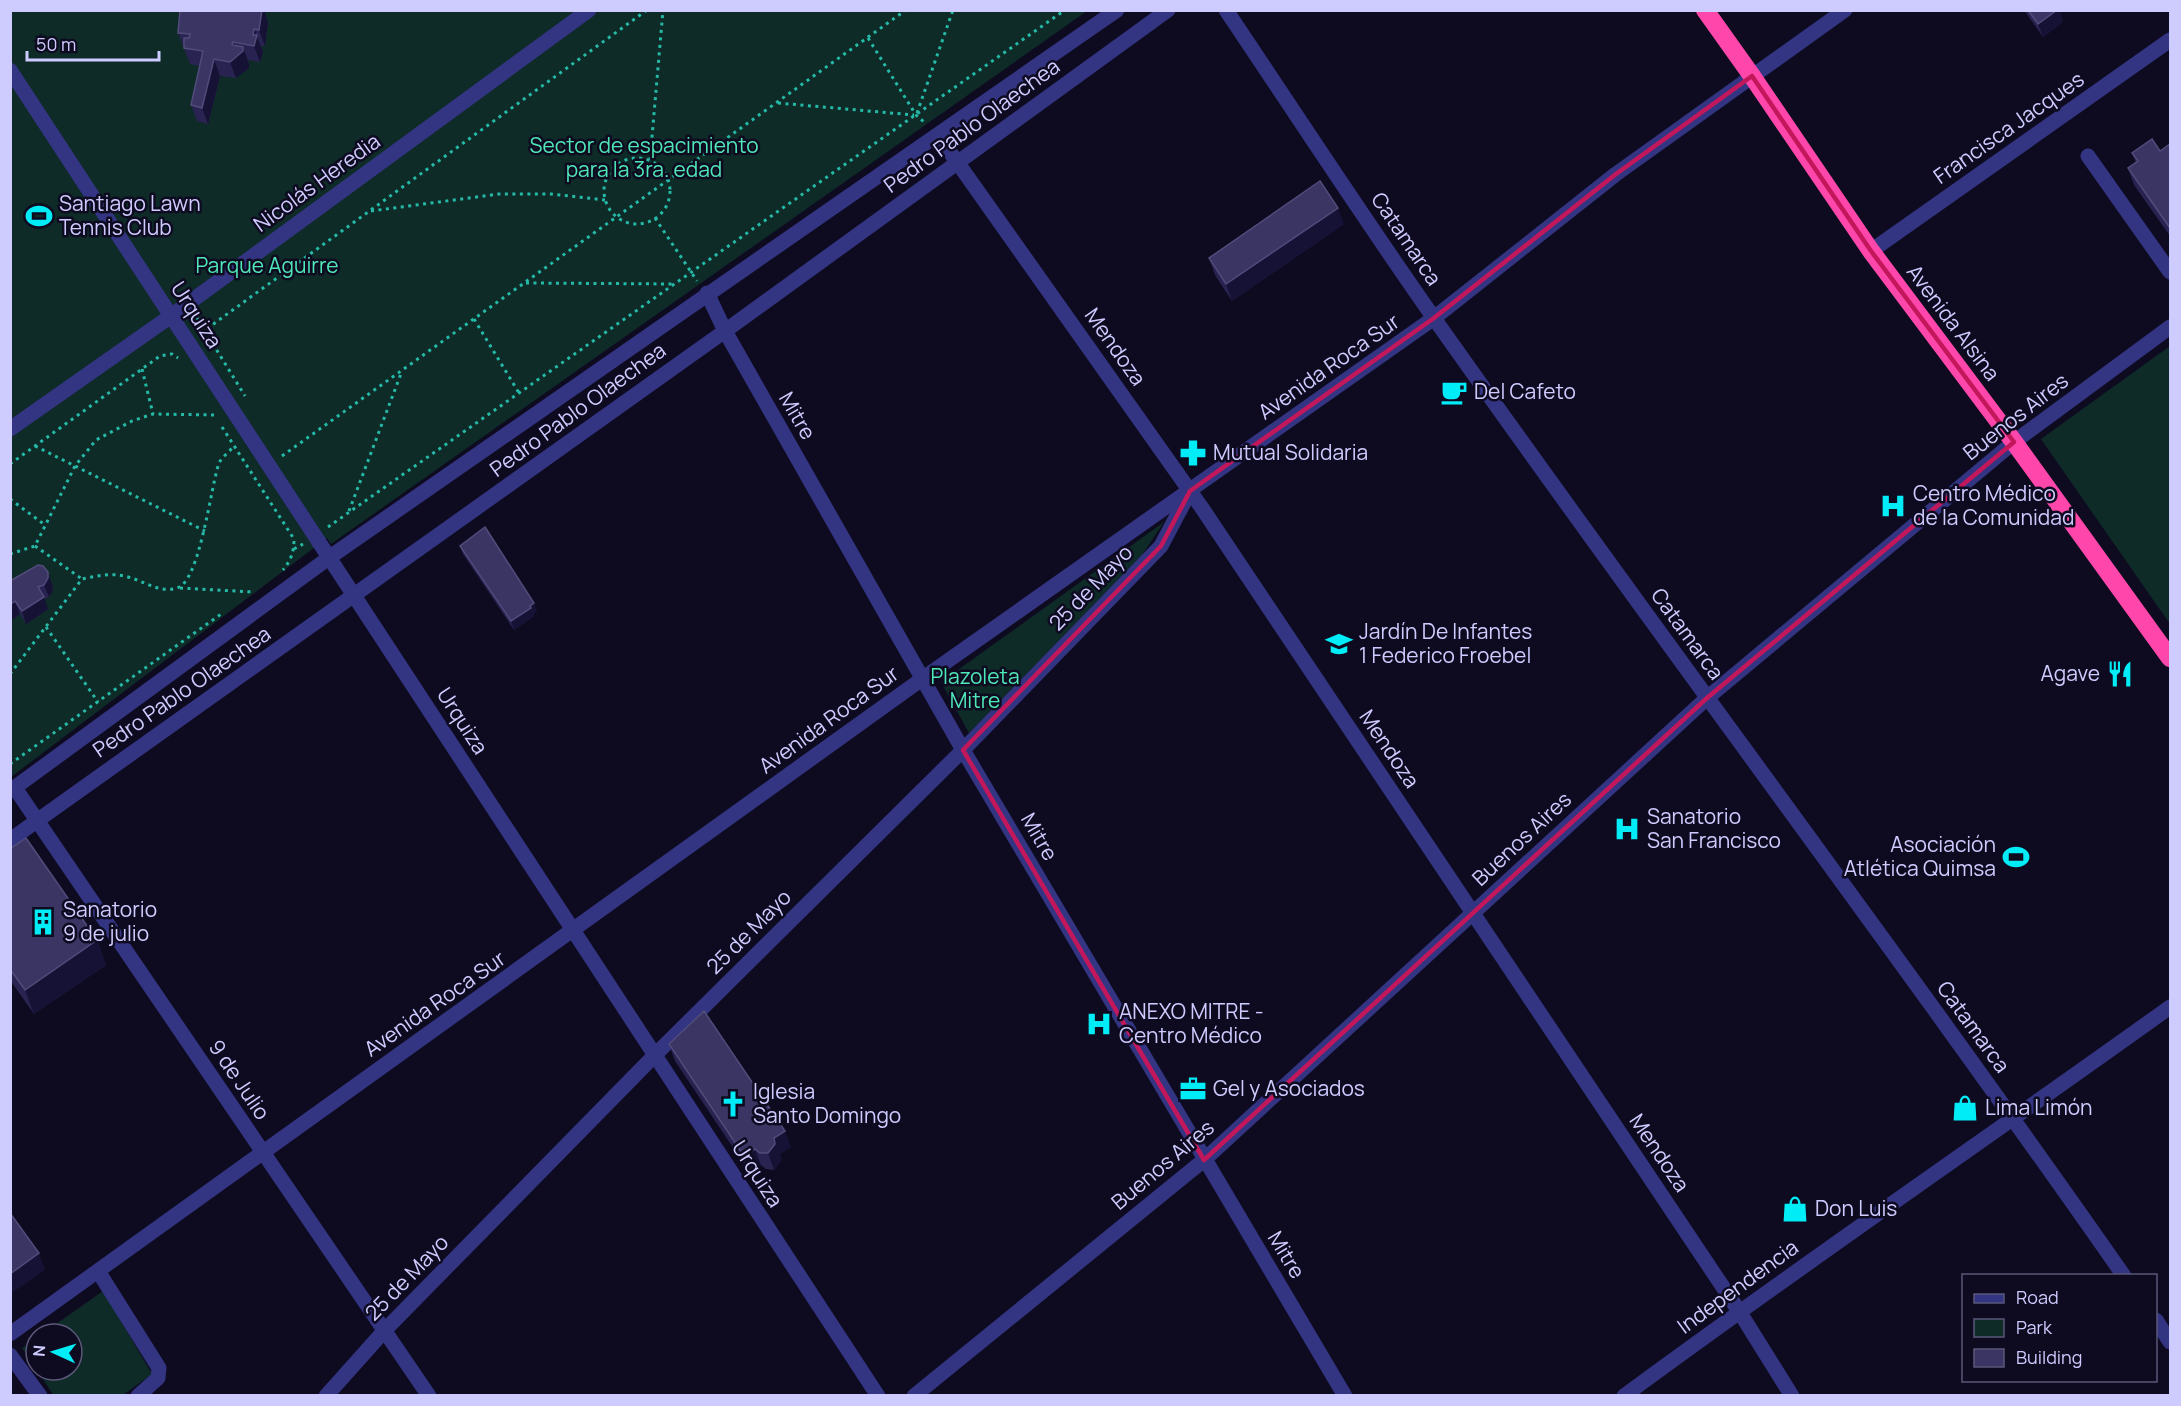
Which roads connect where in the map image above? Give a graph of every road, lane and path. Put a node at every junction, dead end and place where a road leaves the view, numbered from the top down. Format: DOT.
graph roads {
  1 [pos="589,10"];
  2 [pos="648,10"];
  3 [pos="663,10"];
  4 [pos="906,10"];
  5 [pos="953,10"];
  6 [pos="1065,10"];
  7 [pos="1117,10"];
  8 [pos="1168,10"];
  9 [pos="1226,10"];
  10 [pos="1705,10"];
  11 [pos="1845,10"];
  12 [pos="868,38"];
  13 [pos="2170,40"];
  14 [pos="10,70"];
  15 [pos="1752,76"];
  16 [pos="777,103"];
  17 [pos="916,115"];
  18 [pos="938,135"];
  19 [pos="2088,156"];
  20 [pos="650,160"];
  21 [pos="958,162"];
  22 [pos="668,181"];
  23 [pos="605,200"];
  24 [pos="370,211"];
  25 [pos="617,217"];
  26 [pos="655,218"];
  27 [pos="1871,251"];
  28 [pos="2170,272"];
  29 [pos="691,273"];
  30 [pos="525,283"];
  31 [pos="675,284"];
  32 [pos="707,293"];
  33 [pos="171,316"];
  34 [pos="1434,318"];
  35 [pos="474,319"];
  36 [pos="2170,327"];
  37 [pos="725,331"];
  38 [pos="188,342"];
  39 [pos="172,354"];
  40 [pos="178,358"];
  41 [pos="142,369"];
  42 [pos="402,370"];
  43 [pos="519,393"];
  44 [pos="208,406"];
  45 [pos="153,414"];
  46 [pos="215,415"];
  47 [pos="10,429"];
  48 [pos="2014,442"];
  49 [pos="35,446"];
  50 [pos="234,446"];
  51 [pos="282,456"];
  52 [pos="10,464"];
  53 [pos="75,466"];
  54 [pos="1190,491"];
  55 [pos="10,499"];
  56 [pos="349,513"];
  57 [pos="45,525"];
  58 [pos="205,531"];
  59 [pos="316,536"];
  60 [pos="35,546"];
  61 [pos="294,549"];
  62 [pos="10,554"];
  63 [pos="330,557"];
  64 [pos="276,575"];
  65 [pos="82,579"];
  66 [pos="261,586"];
  67 [pos="180,588"];
  68 [pos="253,592"];
  69 [pos="355,596"];
  70 [pos="243,598"];
  71 [pos="224,612"];
  72 [pos="46,627"];
  73 [pos="2170,658"];
  74 [pos="10,674"];
  75 [pos="922,679"];
  76 [pos="1707,698"];
  77 [pos="98,702"];
  78 [pos="963,750"];
  79 [pos="10,764"];
  80 [pos="13,789"];
  81 [pos="37,820"];
  82 [pos="10,840"];
  83 [pos="1474,912"];
  84 [pos="573,931"];
  85 [pos="2170,1007"];
  86 [pos="654,1056"];
  87 [pos="2014,1119"];
  88 [pos="262,1152"];
  89 [pos="1204,1160"];
  90 [pos="98,1271"];
  91 [pos="2123,1274"];
  92 [pos="1739,1311"];
  93 [pos="2157,1322"];
  94 [pos="385,1330"];
  95 [pos="10,1334"];
  96 [pos="2170,1342"];
  97 [pos="10,1355"];
  98 [pos="40,1395"];
  99 [pos="138,1395"];
  100 [pos="326,1395"];
  101 [pos="429,1395"];
  102 [pos="878,1395"];
  103 [pos="914,1395"];
  104 [pos="1345,1395"];
  105 [pos="1624,1395"];
  106 [pos="1792,1395"];
  1 -- 33 [label="street, Nicolás Heredia"];
  2 -- 24 [label="path"];
  3 -- 20 [label="path"];
  4 -- 12 [label="path"];
  5 -- 17 [label="path"];
  6 -- 17 [label="path"];
  7 -- 18 [label="street, Pedro Pablo Olaechea"];
  8 -- 21 [label="street, Pedro Pablo Olaechea"];
  9 -- 34 [label="street, Catamarca"];
  10 -- 15 [label="highway, Avenida Alsina"];
  11 -- 15 [label="street, Avenida Roca Sur"];
  12 -- 16 [label="path"];
  12 -- 17 [label="path"];
  13 -- 27 [label="street, Francisca Jacques"];
  14 -- 33 [label="street, Urquiza"];
  15 -- 27 [label="highway, Avenida Alsina"];
  15 -- 34 [label="street, Avenida Roca Sur"];
  16 -- 17 [label="path"];
  16 -- 22 [label="path"];
  17 -- 29 [label="path"];
  18 -- 21 [label="street, Mendoza"];
  18 -- 32 [label="street, Pedro Pablo Olaechea"];
  19 -- 28 [label="street"];
  20 -- 22 [label="path"];
  20 -- 23 [label="path"];
  21 -- 37 [label="street, Pedro Pablo Olaechea"];
  21 -- 54 [label="street, Mendoza"];
  22 -- 25 [label="path"];
  22 -- 26 [label="path"];
  23 -- 24 [label="path"];
  23 -- 25 [label="path"];
  24 -- 38 [label="path"];
  25 -- 26 [label="path"];
  25 -- 30 [label="path"];
  26 -- 29 [label="path"];
  27 -- 48 [label="highway, Avenida Alsina"];
  29 -- 31 [label="path"];
  29 -- 32 [label="path"];
  30 -- 31 [label="path"];
  30 -- 35 [label="path"];
  31 -- 43 [label="path"];
  32 -- 37 [label="street, Mitre"];
  32 -- 63 [label="street, Pedro Pablo Olaechea"];
  33 -- 38 [label="street, Urquiza"];
  33 -- 47 [label="street, Nicolás Heredia"];
  34 -- 54 [label="street, Avenida Roca Sur"];
  34 -- 76 [label="street, Catamarca"];
  35 -- 42 [label="path"];
  35 -- 43 [label="path"];
  36 -- 48 [label="street, Buenos Aires"];
  37 -- 69 [label="street, Pedro Pablo Olaechea"];
  37 -- 75 [label="street, Mitre"];
  38 -- 39 [label="path"];
  38 -- 59 [label="street, Urquiza"];
  39 -- 40 [label="path"];
  39 -- 41 [label="path"];
  41 -- 45 [label="path"];
  41 -- 49 [label="path"];
  42 -- 51 [label="path"];
  42 -- 56 [label="path"];
  43 -- 56 [label="path"];
  44 -- 46 [label="path"];
  45 -- 46 [label="path"];
  45 -- 53 [label="path"];
  46 -- 50 [label="path"];
  48 -- 73 [label="highway, Avenida Alsina"];
  48 -- 76 [label="street, Buenos Aires"];
  49 -- 52 [label="path"];
  49 -- 53 [label="path"];
  50 -- 58 [label="path"];
  50 -- 61 [label="path"];
  53 -- 57 [label="path"];
  53 -- 58 [label="path"];
  54 -- 75 [label="street, Avenida Roca Sur"];
  54 -- 78 [label="street, 25 de Mayo"];
  54 -- 83 [label="street, Mendoza"];
  55 -- 57 [label="path"];
  56 -- 59 [label="path"];
  57 -- 60 [label="path"];
  58 -- 67 [label="path"];
  59 -- 61 [label="path"];
  59 -- 63 [label="street, Urquiza"];
  60 -- 62 [label="path"];
  60 -- 65 [label="path"];
  61 -- 64 [label="path"];
  63 -- 69 [label="street, Urquiza"];
  63 -- 80 [label="street, Pedro Pablo Olaechea"];
  65 -- 67 [label="path"];
  65 -- 72 [label="path"];
  66 -- 68 [label="path"];
  67 -- 68 [label="path"];
  68 -- 70 [label="path"];
  69 -- 81 [label="street, Pedro Pablo Olaechea"];
  69 -- 84 [label="street, Urquiza"];
  71 -- 77 [label="path"];
  72 -- 74 [label="path"];
  72 -- 77 [label="path"];
  75 -- 78 [label="street, Mitre"];
  75 -- 84 [label="street, Avenida Roca Sur"];
  76 -- 83 [label="street, Buenos Aires"];
  76 -- 87 [label="street, Catamarca"];
  77 -- 79 [label="path"];
  78 -- 86 [label="street, 25 de Mayo"];
  78 -- 89 [label="street, Mitre"];
  80 -- 81 [label="street, 9 de Julio"];
  81 -- 82 [label="street, Pedro Pablo Olaechea"];
  81 -- 88 [label="street, 9 de Julio"];
  83 -- 89 [label="street, Buenos Aires"];
  83 -- 92 [label="street, Mendoza"];
  84 -- 86 [label="street, Urquiza"];
  84 -- 88 [label="street, Avenida Roca Sur"];
  85 -- 87 [label="street, Independencia"];
  86 -- 94 [label="street, 25 de Mayo"];
  86 -- 102 [label="street, Urquiza"];
  87 -- 91 [label="street, Catamarca"];
  87 -- 92 [label="street, Independencia"];
  88 -- 90 [label="street, Avenida Roca Sur"];
  88 -- 94 [label="street, 9 de Julio"];
  89 -- 103 [label="street, Buenos Aires"];
  89 -- 104 [label="street, Mitre"];
  90 -- 95 [label="street, Avenida Roca Sur"];
  90 -- 99 [label="street"];
  92 -- 105 [label="street, Independencia"];
  92 -- 106 [label="street, Mendoza"];
  93 -- 96 [label="street"];
  94 -- 100 [label="street, 25 de Mayo"];
  94 -- 101 [label="street, 9 de Julio"];
  97 -- 98 [label="street"];
}
